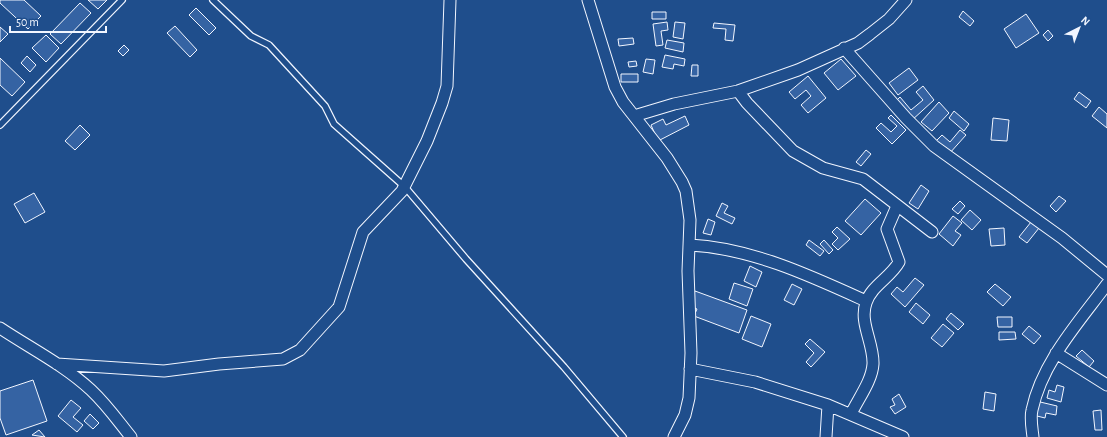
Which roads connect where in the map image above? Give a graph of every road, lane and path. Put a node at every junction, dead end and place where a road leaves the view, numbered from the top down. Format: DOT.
graph roads {
  1 [pos="122,0"];
  2 [pos="213,0"];
  3 [pos="450,0"];
  4 [pos="588,0"];
  5 [pos="906,0"];
  6 [pos="844,48"];
  7 [pos="738,91"];
  8 [pos="634,116"];
  9 [pos="0,125"];
  10 [pos="404,187"];
  11 [pos="897,206"];
  12 [pos="932,232"];
  13 [pos="690,245"];
  14 [pos="1107,275"];
  15 [pos="1107,284"];
  16 [pos="866,301"];
  17 [pos="0,328"];
  18 [pos="1056,353"];
  19 [pos="57,364"];
  20 [pos="690,368"];
  21 [pos="1107,385"];
  22 [pos="828,405"];
  23 [pos="850,414"];
  24 [pos="131,437"];
  25 [pos="623,437"];
  26 [pos="674,437"];
  27 [pos="826,437"];
  28 [pos="903,437"];
  29 [pos="1033,437"];
  1 -- 9 [label="lane"];
  2 -- 10 [label="lane"];
  3 -- 10 [label="street"];
  4 -- 8 [label="street"];
  5 -- 6 [label="street"];
  6 -- 7 [label="street"];
  6 -- 14 [label="street"];
  7 -- 8 [label="street"];
  7 -- 11 [label="street"];
  8 -- 13 [label="street"];
  10 -- 19 [label="street"];
  10 -- 25 [label="lane"];
  11 -- 12 [label="street"];
  11 -- 16 [label="street"];
  13 -- 16 [label="street"];
  13 -- 20 [label="street"];
  15 -- 18 [label="street"];
  16 -- 23 [label="street"];
  17 -- 19 [label="street"];
  18 -- 21 [label="street"];
  18 -- 29 [label="street"];
  19 -- 24 [label="street"];
  20 -- 22 [label="street"];
  20 -- 26 [label="street"];
  22 -- 23 [label="street"];
  22 -- 27 [label="street"];
  23 -- 28 [label="street"];
}
